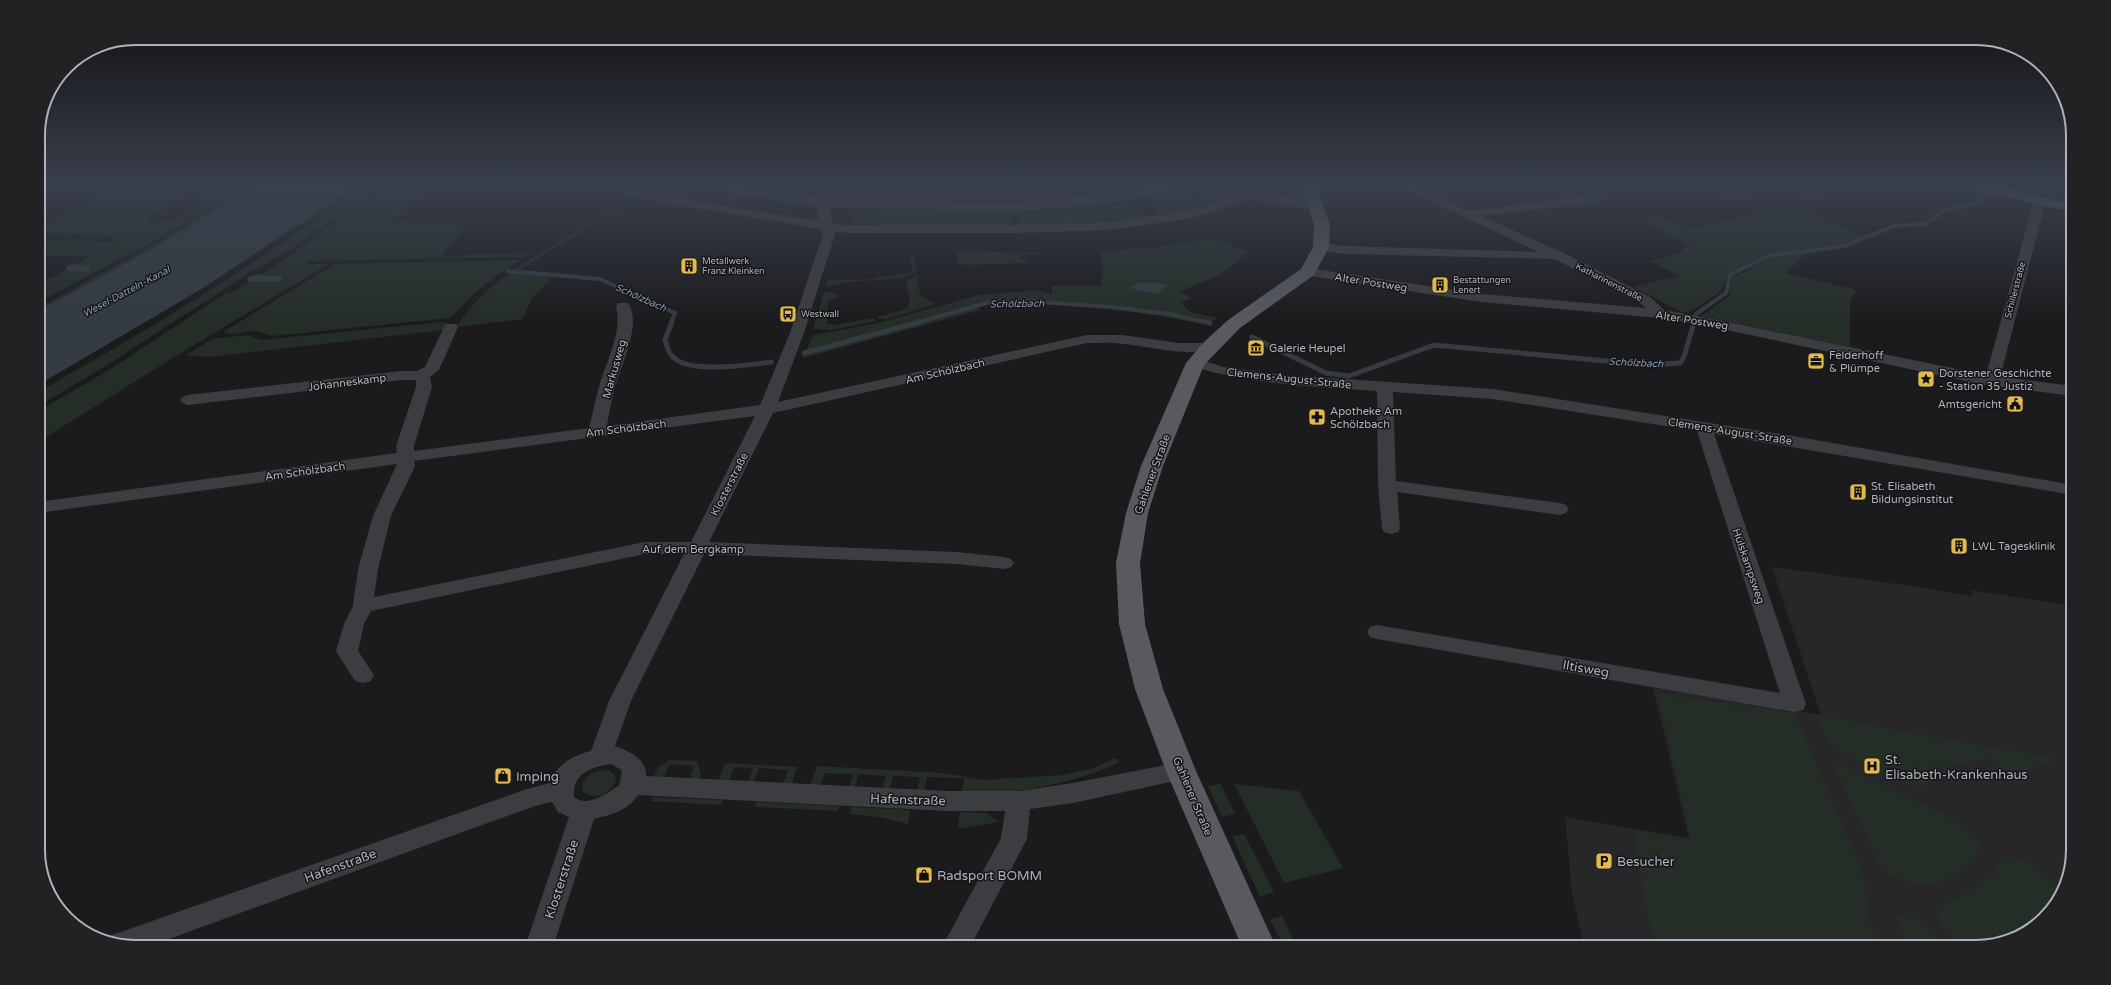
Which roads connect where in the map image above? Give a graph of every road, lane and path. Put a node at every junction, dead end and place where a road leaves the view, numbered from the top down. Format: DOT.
graph roads {
  1 [pos="828,231"];
  2 [pos="1322,231"];
  3 [pos="1506,231"];
  4 [pos="2031,231"];
  5 [pos="1321,247"];
  6 [pos="1559,256"];
  7 [pos="1308,272"];
  8 [pos="623,306"];
  9 [pos="1660,314"];
  10 [pos="451,327"];
  11 [pos="1203,354"];
  12 [pos="420,376"];
  13 [pos="1995,381"];
  14 [pos="1385,387"];
  15 [pos="2066,390"];
  16 [pos="188,400"];
  17 [pos="767,409"];
  18 [pos="1704,428"];
  19 [pos="597,432"];
  20 [pos="407,457"];
  21 [pos="1387,485"];
  22 [pos="2066,489"];
  23 [pos="45,507"];
  24 [pos="1560,509"];
  25 [pos="1391,528"];
  26 [pos="697,548"];
  27 [pos="1004,563"];
  28 [pos="363,606"];
  29 [pos="1377,632"];
  30 [pos="363,675"];
  31 [pos="1795,704"];
  32 [pos="601,756"];
  33 [pos="1181,771"];
  34 [pos="632,785"];
  35 [pos="560,791"];
  36 [pos="1019,801"];
  37 [pos="584,811"];
  38 [pos="132,940"];
  39 [pos="541,940"];
  40 [pos="960,940"];
  41 [pos="1256,940"];
  1 -- 17 [label="street, Klosterstraße"];
  2 -- 5 [label="main road, Gahlener Straße"];
  3 -- 6 [label="street, Katharinenstraße"];
  4 -- 13 [label="street, Schillerstraße"];
  5 -- 6 [label="street"];
  5 -- 7 [label="main road, Gahlener Straße"];
  6 -- 9 [label="street, Katharinenstraße"];
  7 -- 9 [label="street, Alter Postweg"];
  7 -- 11 [label="main road, Gahlener Straße"];
  8 -- 19 [label="street, Markusweg"];
  9 -- 13 [label="street, Alter Postweg"];
  10 -- 12 [label="street"];
  11 -- 14 [label="street, Clemens-August-Straße"];
  11 -- 17 [label="street, Am Schölzbach"];
  11 -- 33 [label="main road, Gahlener Straße"];
  12 -- 16 [label="street, Johanneskamp"];
  12 -- 20 [label="street"];
  13 -- 15 [label="street, Alter Postweg"];
  14 -- 18 [label="street, Clemens-August-Straße"];
  14 -- 21 [label="street"];
  17 -- 19 [label="street, Am Schölzbach"];
  17 -- 26 [label="street, Klosterstraße"];
  18 -- 22 [label="street, Clemens-August-Straße"];
  18 -- 31 [label="street, Hülskampsweg"];
  19 -- 20 [label="street, Am Schölzbach"];
  20 -- 23 [label="street, Am Schölzbach"];
  20 -- 28 [label="street"];
  21 -- 24 [label="street"];
  21 -- 25 [label="street"];
  26 -- 27 [label="street, Auf dem Bergkamp"];
  26 -- 28 [label="street, Auf dem Bergkamp"];
  26 -- 32 [label="street, Klosterstraße"];
  28 -- 30 [label="street"];
  29 -- 31 [label="street, Iltisweg"];
  32 -- 34 [label="street"];
  32 -- 35 [label="street"];
  33 -- 36 [label="street, Hafenstraße"];
  33 -- 41 [label="main road, Gahlener Straße"];
  34 -- 36 [label="street, Hafenstraße"];
  34 -- 37 [label="street"];
  35 -- 37 [label="street"];
  35 -- 38 [label="street, Hafenstraße"];
  36 -- 40 [label="street"];
  37 -- 39 [label="street, Klosterstraße"];
}
